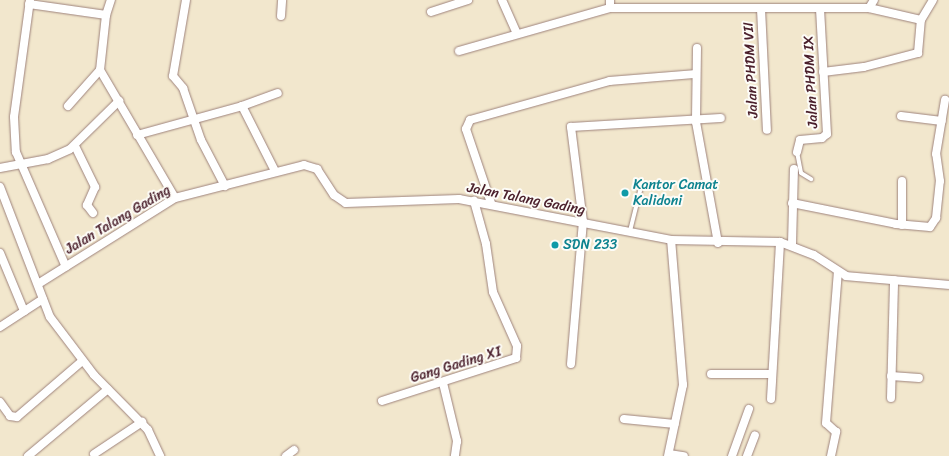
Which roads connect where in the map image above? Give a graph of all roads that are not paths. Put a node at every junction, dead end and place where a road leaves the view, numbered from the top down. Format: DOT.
graph roads {
  1 [pos="111,0"];
  2 [pos="186,0"];
  3 [pos="282,0"];
  4 [pos="468,0"];
  5 [pos="502,0"];
  6 [pos="808,0"];
  7 [pos="874,0"];
  8 [pos="933,0"];
  9 [pos="30,2"];
  10 [pos="610,4"];
  11 [pos="736,4"];
  12 [pos="803,8"];
  13 [pos="869,8"];
  14 [pos="761,9"];
  15 [pos="820,9"];
  16 [pos="432,12"];
  17 [pos="106,15"];
  18 [pos="281,16"];
  19 [pos="921,20"];
  20 [pos="517,34"];
  21 [pos="697,48"];
  22 [pos="459,51"];
  23 [pos="100,70"];
  24 [pos="823,72"];
  25 [pos="696,74"];
  26 [pos="278,93"];
  27 [pos="945,100"];
  28 [pos="117,103"];
  29 [pos="68,106"];
  30 [pos="242,106"];
  31 [pos="901,116"];
  32 [pos="193,118"];
  33 [pos="721,118"];
  34 [pos="942,121"];
  35 [pos="696,122"];
  36 [pos="767,130"];
  37 [pos="137,135"];
  38 [pos="75,146"];
  39 [pos="797,152"];
  40 [pos="21,165"];
  41 [pos="0,168"];
  42 [pos="794,169"];
  43 [pos="275,171"];
  44 [pos="811,179"];
  45 [pos="902,181"];
  46 [pos="642,183"];
  47 [pos="225,186"];
  48 [pos="0,187"];
  49 [pos="176,198"];
  50 [pos="474,201"];
  51 [pos="491,203"];
  52 [pos="792,203"];
  53 [pos="93,213"];
  54 [pos="582,222"];
  55 [pos="902,225"];
  56 [pos="630,231"];
  57 [pos="671,240"];
  58 [pos="780,242"];
  59 [pos="718,243"];
  60 [pos="792,244"];
  61 [pos="0,253"];
  62 [pos="66,267"];
  63 [pos="838,272"];
  64 [pos="894,280"];
  65 [pos="38,284"];
  66 [pos="949,285"];
  67 [pos="43,300"];
  68 [pos="24,311"];
  69 [pos="0,327"];
  70 [pos="82,361"];
  71 [pos="571,364"];
  72 [pos="711,374"];
  73 [pos="772,374"];
  74 [pos="891,376"];
  75 [pos="919,378"];
  76 [pos="444,382"];
  77 [pos="108,389"];
  78 [pos="891,398"];
  79 [pos="771,399"];
  80 [pos="382,401"];
  81 [pos="0,402"];
  82 [pos="749,409"];
  83 [pos="624,419"];
  84 [pos="142,422"];
  85 [pos="675,424"];
  86 [pos="755,436"];
  87 [pos="294,450"];
  88 [pos="94,454"];
  89 [pos="668,455"];
  90 [pos="28,456"];
  91 [pos="160,456"];
  92 [pos="286,456"];
  93 [pos="455,456"];
  94 [pos="684,456"];
  95 [pos="732,456"];
  96 [pos="747,456"];
  97 [pos="831,456"];
  1 -- 17 [label="street"];
  2 -- 32 [label="street"];
  3 -- 18 [label="street"];
  4 -- 16 [label="street"];
  5 -- 20 [label="street"];
  6 -- 12 [label="street"];
  7 -- 13 [label="street"];
  8 -- 19 [label="street"];
  9 -- 17 [label="street"];
  9 -- 40 [label="street"];
  10 -- 11 [label="street"];
  10 -- 20 [label="street"];
  11 -- 14 [label="street"];
  12 -- 14 [label="street"];
  12 -- 15 [label="street"];
  13 -- 15 [label="street"];
  13 -- 19 [label="street"];
  14 -- 36 [label="street, Jalan PHDM VII"];
  15 -- 24 [label="street, Jalan PHDM IX"];
  17 -- 23 [label="street"];
  19 -- 24 [label="street"];
  20 -- 22 [label="street"];
  21 -- 25 [label="street"];
  23 -- 28 [label="street"];
  23 -- 29 [label="street"];
  24 -- 39 [label="street, Jalan PHDM IX"];
  25 -- 35 [label="street"];
  25 -- 51 [label="street"];
  26 -- 30 [label="street"];
  27 -- 34 [label="street"];
  28 -- 37 [label="street"];
  28 -- 38 [label="street"];
  30 -- 32 [label="street"];
  30 -- 43 [label="street"];
  31 -- 34 [label="street"];
  32 -- 37 [label="street"];
  32 -- 47 [label="street"];
  33 -- 35 [label="street"];
  34 -- 55 [label="street"];
  35 -- 54 [label="street"];
  35 -- 59 [label="street"];
  37 -- 49 [label="street"];
  38 -- 40 [label="street"];
  38 -- 53 [label="street"];
  39 -- 44 [label="lane"];
  40 -- 41 [label="street"];
  40 -- 62 [label="street"];
  42 -- 52 [label="street"];
  43 -- 47 [label="street, Jalan Talang Gading"];
  43 -- 50 [label="street, Jalan Talang Gading"];
  45 -- 55 [label="street"];
  46 -- 56 [label="lane"];
  47 -- 49 [label="street, Jalan Talang Gading"];
  48 -- 65 [label="street"];
  49 -- 62 [label="street, Jalan Talang Gading"];
  50 -- 51 [label="street, Jalan Talang Gading"];
  50 -- 76 [label="street, Gang Gading XI"];
  51 -- 54 [label="street, Jalan Talang Gading"];
  52 -- 55 [label="street"];
  52 -- 60 [label="street"];
  54 -- 56 [label="street, Jalan Talang Gading"];
  54 -- 71 [label="street"];
  56 -- 57 [label="street, Jalan Talang Gading"];
  57 -- 59 [label="street, Jalan Talang Gading"];
  57 -- 85 [label="street"];
  58 -- 59 [label="street, Jalan Talang Gading"];
  58 -- 60 [label="street, Jalan Talang Gading"];
  58 -- 73 [label="street"];
  60 -- 63 [label="street, Jalan Talang Gading"];
  61 -- 68 [label="street"];
  62 -- 65 [label="street, Jalan Talang Gading"];
  63 -- 64 [label="street, Jalan Talang Gading"];
  63 -- 97 [label="street"];
  64 -- 66 [label="street, Jalan Talang Gading"];
  64 -- 74 [label="street"];
  65 -- 67 [label="street"];
  67 -- 68 [label="street"];
  67 -- 70 [label="street"];
  68 -- 69 [label="street"];
  70 -- 77 [label="street"];
  70 -- 81 [label="street"];
  72 -- 73 [label="street"];
  73 -- 79 [label="street"];
  74 -- 75 [label="street"];
  74 -- 78 [label="street"];
  76 -- 80 [label="street, Gang Gading XI"];
  76 -- 93 [label="street"];
  77 -- 84 [label="street"];
  77 -- 90 [label="street"];
  82 -- 95 [label="street"];
  83 -- 85 [label="street"];
  84 -- 88 [label="street"];
  84 -- 91 [label="street"];
  85 -- 89 [label="street"];
  86 -- 96 [label="street"];
  87 -- 92 [label="street"];
  89 -- 94 [label="street"];
}
